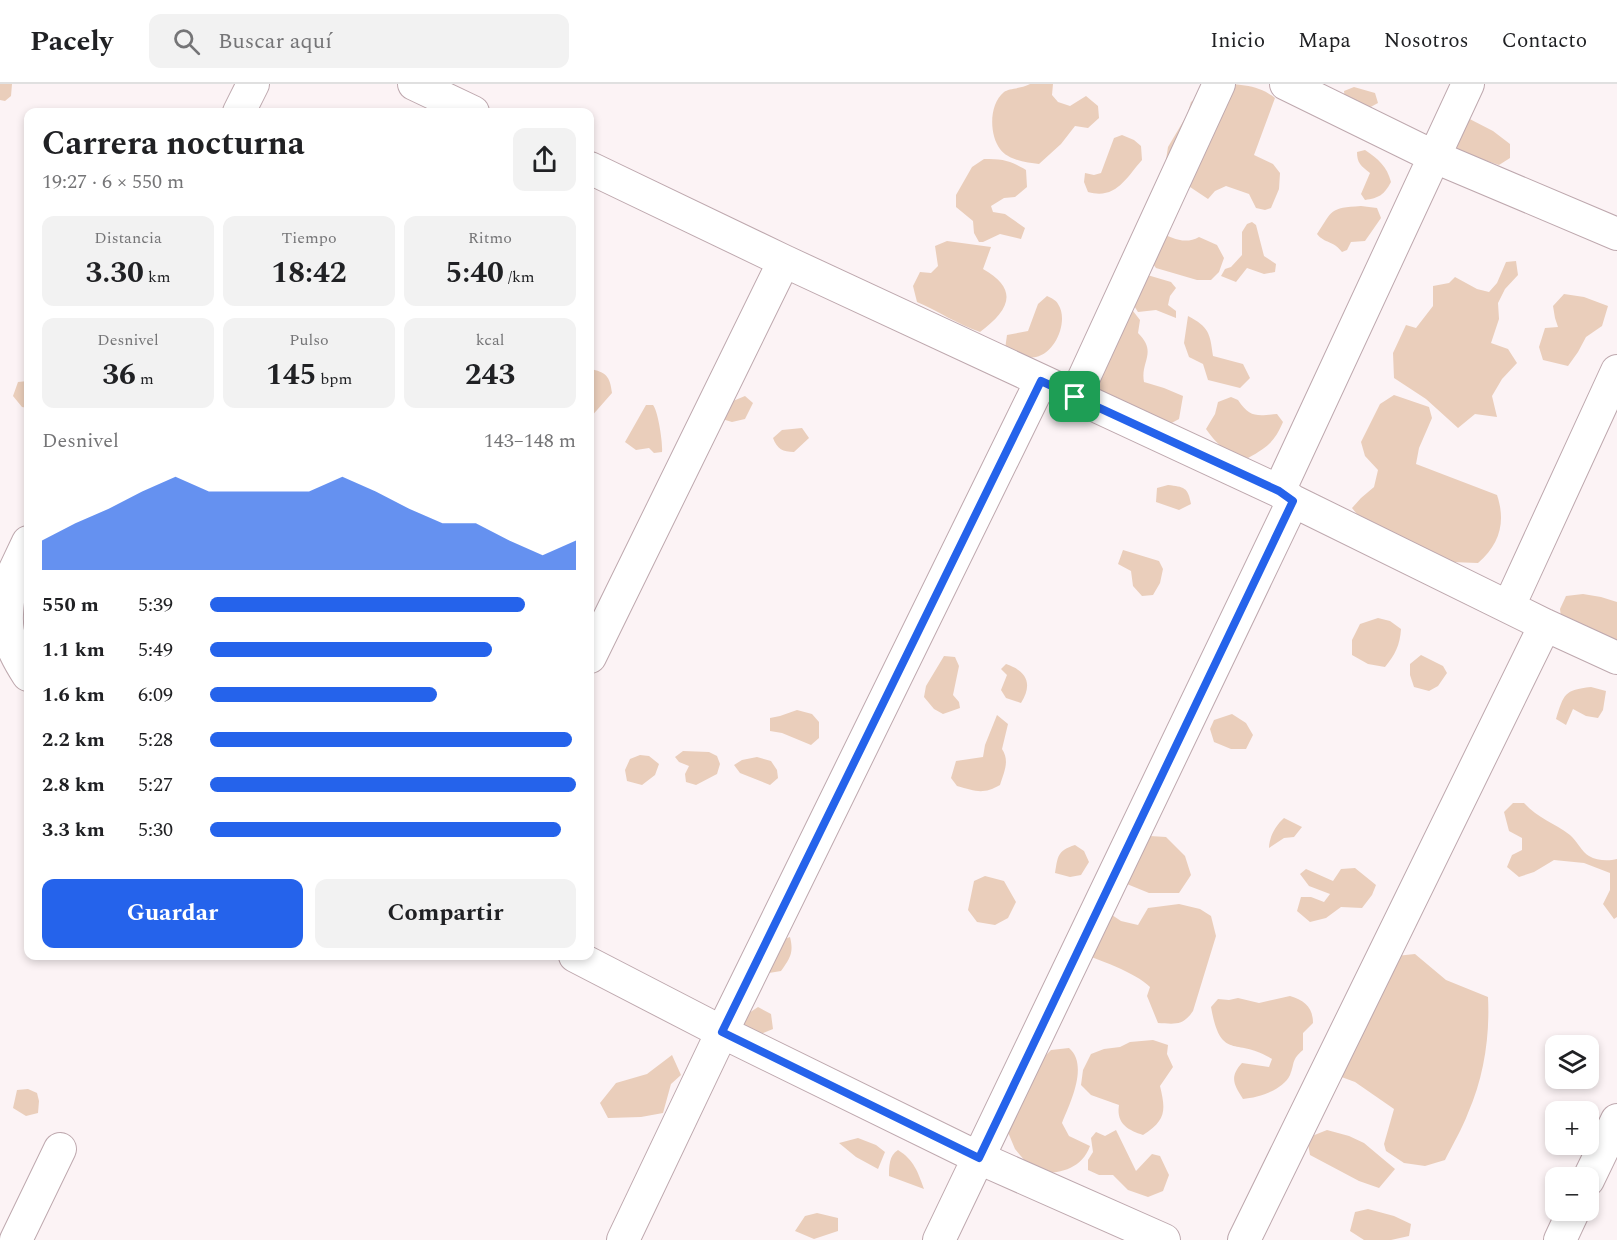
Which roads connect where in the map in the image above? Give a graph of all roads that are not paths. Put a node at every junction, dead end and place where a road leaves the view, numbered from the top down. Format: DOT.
graph roads {
  1 [pos="253,84"];
  2 [pos="414,84"];
  3 [pos="1218,84"];
  4 [pos="1286,84"];
  5 [pos="1468,84"];
  6 [pos="241,108"];
  7 [pos="465,108"];
  8 [pos="1435,157"];
  9 [pos="594,170"];
  10 [pos="1617,234"];
  11 [pos="783,261"];
  12 [pos="1617,371"];
  13 [pos="1041,381"];
  14 [pos="1075,397"];
  15 [pos="1286,496"];
  16 [pos="24,549"];
  17 [pos="5,582"];
  18 [pos="1509,606"];
  19 [pos="1545,625"];
  20 [pos="594,649"];
  21 [pos="1617,657"];
  22 [pos="24,669"];
  23 [pos="0,674"];
  24 [pos="24,685"];
  25 [pos="583,960"];
  26 [pos="722,1032"];
  27 [pos="1617,1120"];
  28 [pos="60,1149"];
  29 [pos="979,1158"];
  30 [pos="1594,1167"];
  31 [pos="1569,1221"];
  32 [pos="16,1240"];
  33 [pos="623,1240"];
  34 [pos="939,1240"];
  35 [pos="1164,1240"];
  36 [pos="1244,1240"];
  37 [pos="1560,1240"];
  1 -- 6 [label="street"];
  2 -- 7 [label="street"];
  3 -- 14 [label="street"];
  4 -- 8 [label="street"];
  5 -- 8 [label="street"];
  8 -- 10 [label="street"];
  8 -- 15 [label="street"];
  9 -- 11 [label="street"];
  11 -- 13 [label="street"];
  11 -- 20 [label="street"];
  12 -- 18 [label="street"];
  13 -- 14 [label="street"];
  13 -- 26 [label="street"];
  14 -- 15 [label="street"];
  15 -- 18 [label="street"];
  15 -- 29 [label="street"];
  16 -- 17 [label="street"];
  17 -- 22 [label="street"];
  18 -- 19 [label="street"];
  19 -- 21 [label="street"];
  19 -- 36 [label="street"];
  23 -- 24 [label="street"];
  25 -- 26 [label="street"];
  26 -- 29 [label="street"];
  26 -- 33 [label="street"];
  27 -- 30 [label="street"];
  28 -- 32 [label="street"];
  29 -- 34 [label="street"];
  29 -- 35 [label="street"];
  31 -- 37 [label="street"];
}
